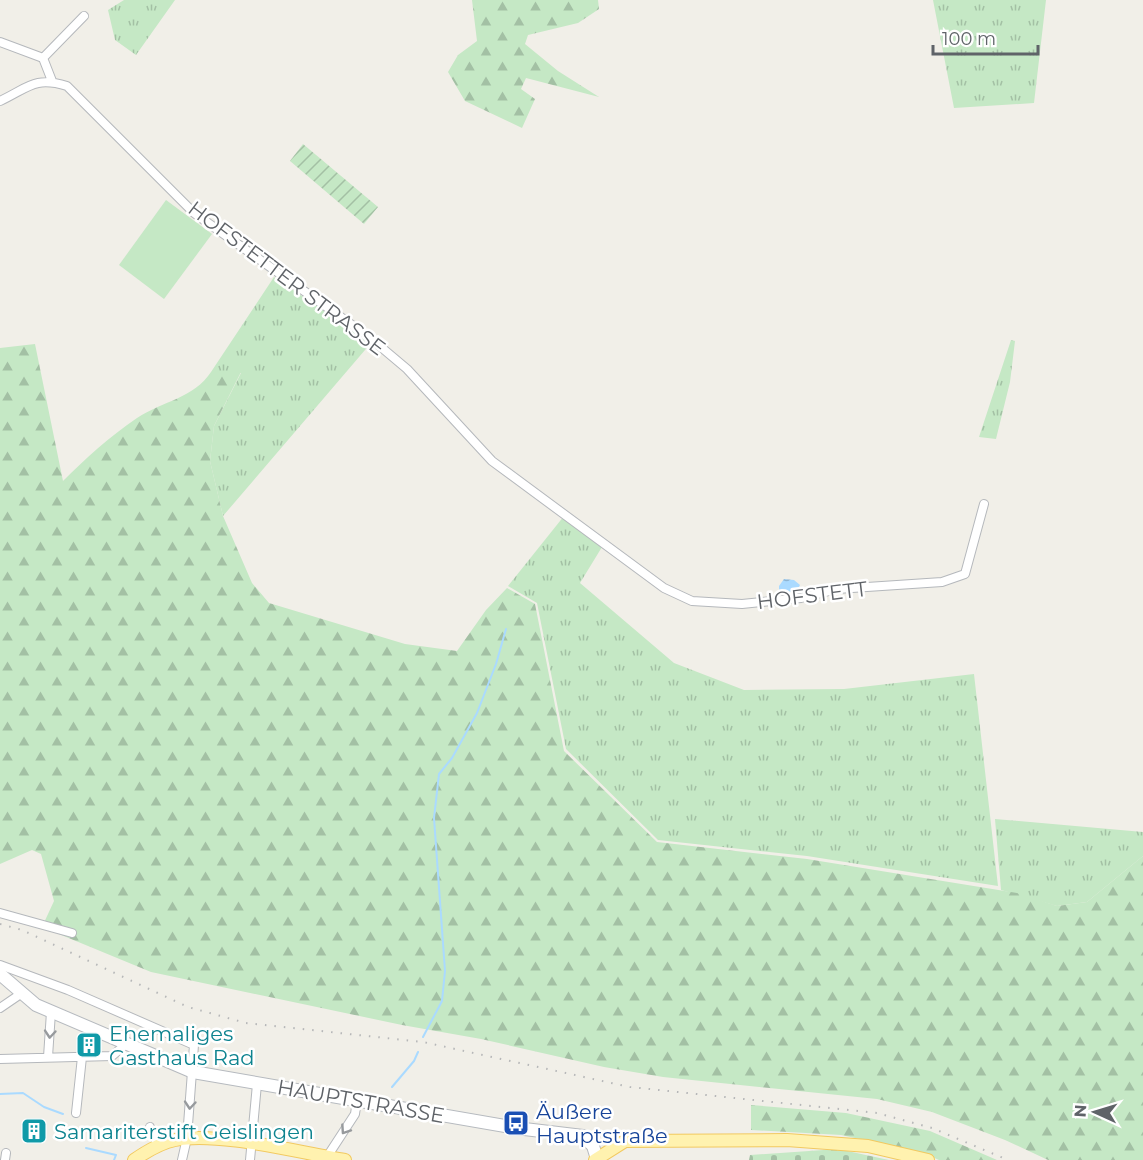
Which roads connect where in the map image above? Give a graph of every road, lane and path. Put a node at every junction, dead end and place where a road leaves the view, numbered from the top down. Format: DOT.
graph roads {
  1 [pos="84,16"];
  2 [pos="0,42"];
  3 [pos="43,58"];
  4 [pos="52,81"];
  5 [pos="0,101"];
  6 [pos="984,504"];
  7 [pos="604,542"];
  8 [pos="0,913"];
  9 [pos="72,933"];
  10 [pos="0,964"];
  11 [pos="0,974"];
  12 [pos="22,993"];
  13 [pos="0,1008"];
  14 [pos="51,1012"];
  15 [pos="125,1045"];
  16 [pos="48,1057"];
  17 [pos="82,1057"];
  18 [pos="0,1059"];
  19 [pos="193,1072"];
  20 [pos="257,1084"];
  21 [pos="357,1100"];
  22 [pos="76,1113"];
  23 [pos="150,1126"];
  24 [pos="187,1138"];
  25 [pos="589,1140"];
  26 [pos="251,1144"];
  27 [pos="158,1145"];
  28 [pos="617,1145"];
  29 [pos="897,1157"];
  30 [pos="326,1159"];
  31 [pos="134,1160"];
  32 [pos="182,1160"];
  33 [pos="250,1160"];
  34 [pos="345,1160"];
  35 [pos="597,1160"];
  36 [pos="928,1160"];
  1 -- 3 [label="street"];
  2 -- 3 [label="street"];
  3 -- 4 [label="street"];
  4 -- 5 [label="street"];
  4 -- 7 [label="street, HOFSTETTER STRASSE"];
  6 -- 7 [label="street, HOFSTETT"];
  8 -- 9 [label="street"];
  10 -- 19 [label="street"];
  11 -- 12 [label="street, HAUPTSTRASSE"];
  12 -- 13 [label="street"];
  12 -- 14 [label="street, HAUPTSTRASSE"];
  14 -- 15 [label="street, HAUPTSTRASSE"];
  14 -- 16 [label="street, one-way"];
  15 -- 17 [label="street"];
  15 -- 19 [label="street, HAUPTSTRASSE"];
  16 -- 17 [label="street"];
  16 -- 18 [label="street"];
  17 -- 22 [label="street"];
  19 -- 20 [label="street, HAUPTSTRASSE"];
  19 -- 24 [label="street, one-way"];
  20 -- 21 [label="street, HAUPTSTRASSE"];
  20 -- 26 [label="street"];
  21 -- 25 [label="street, HAUPTSTRASSE"];
  21 -- 30 [label="street, one-way"];
  23 -- 27 [label="street"];
  24 -- 26 [label="main road"];
  24 -- 27 [label="main road"];
  24 -- 32 [label="street"];
  25 -- 28 [label="street, HAUPTSTRASSE"];
  25 -- 35 [label="street"];
  26 -- 30 [label="main road"];
  26 -- 33 [label="street"];
  27 -- 31 [label="main road"];
  28 -- 29 [label="main road"];
  28 -- 35 [label="main road"];
  29 -- 36 [label="main road"];
  30 -- 34 [label="main road"];
}
